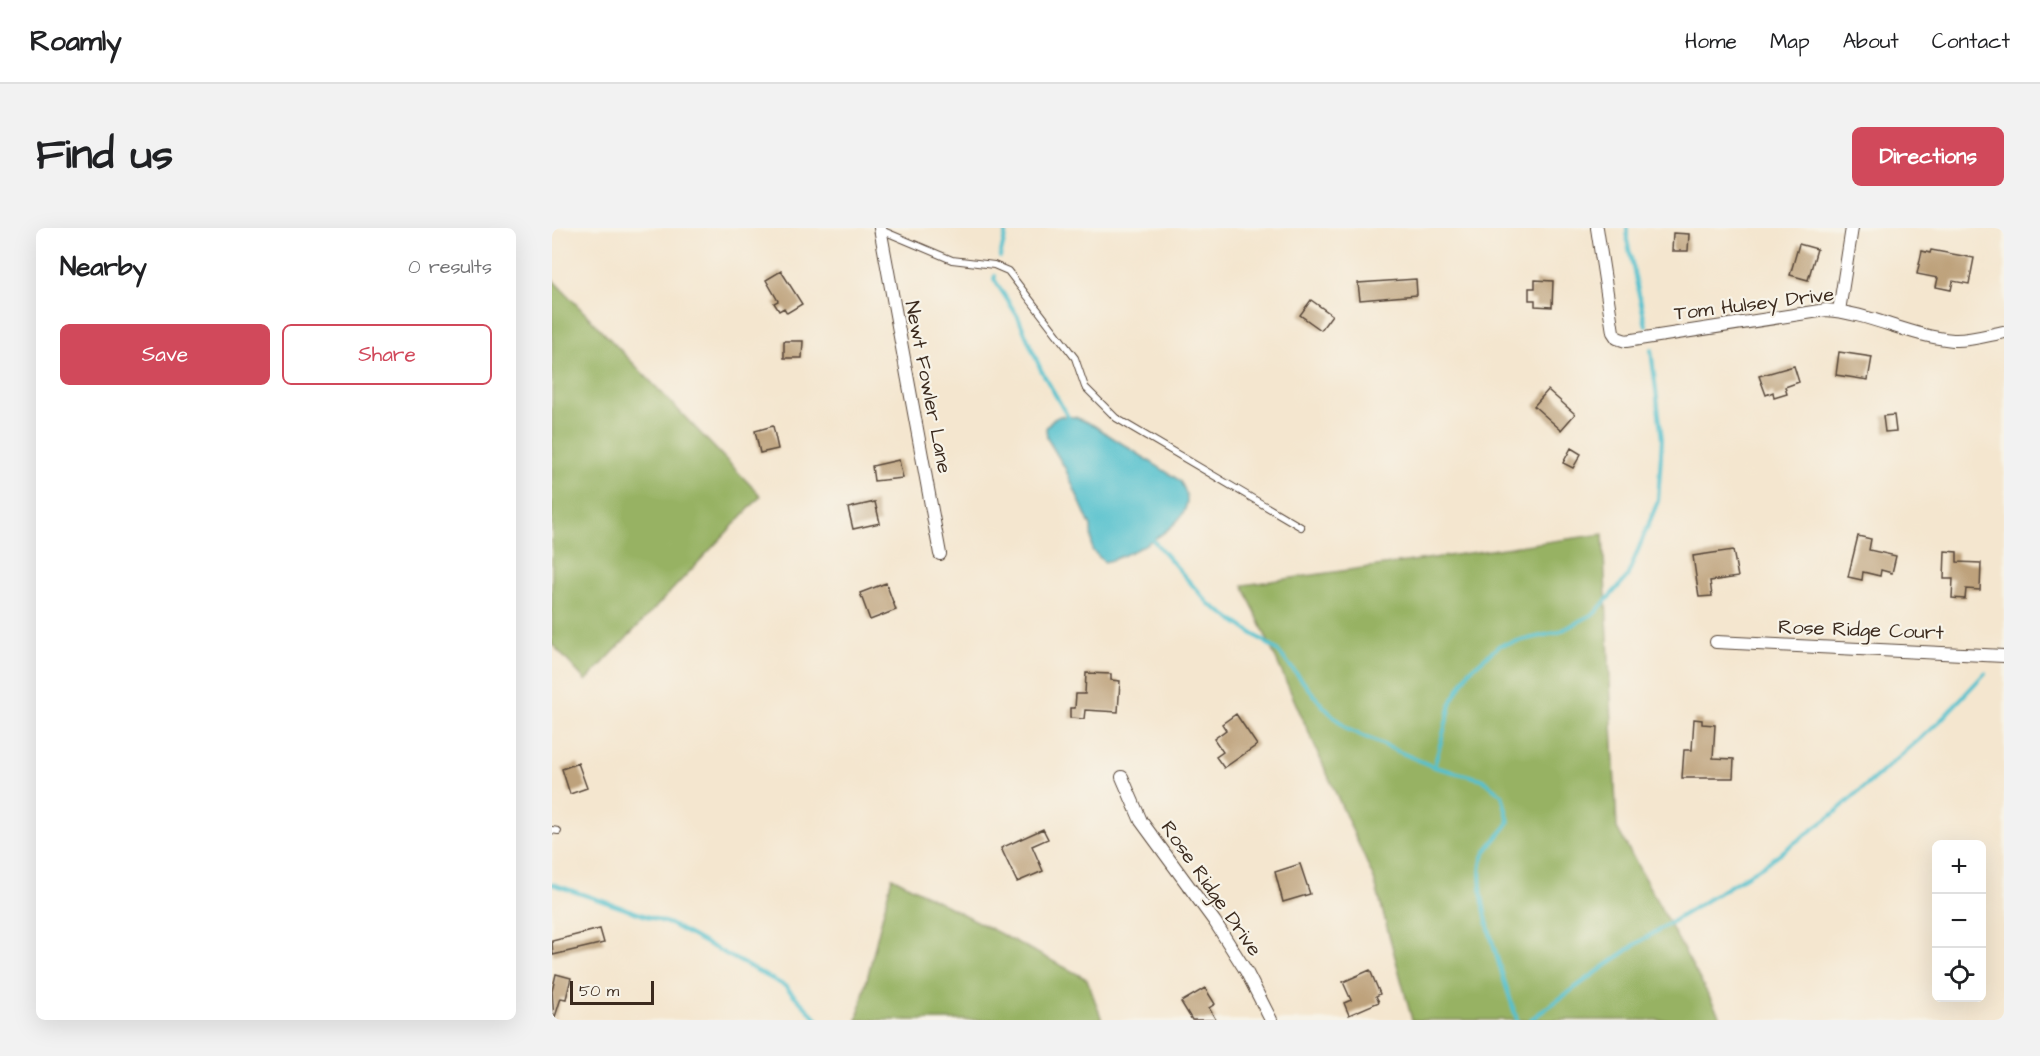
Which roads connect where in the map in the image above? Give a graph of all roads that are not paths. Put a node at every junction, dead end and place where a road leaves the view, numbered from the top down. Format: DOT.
graph roads {
  1 [pos="1597,228"];
  2 [pos="1852,228"];
  3 [pos="880,229"];
  4 [pos="1839,311"];
  5 [pos="2004,333"];
  6 [pos="1300,527"];
  7 [pos="940,554"];
  8 [pos="1716,642"];
  9 [pos="2004,656"];
  10 [pos="1122,777"];
  11 [pos="1271,1020"];
  1 -- 4 [label="street, Tom Hulsey Drive"];
  2 -- 4 [label="street"];
  3 -- 6 [label="lane"];
  3 -- 7 [label="street, Newt Fowler Lane"];
  4 -- 5 [label="street, Tom Hulsey Drive"];
  8 -- 9 [label="street, Rose Ridge Court"];
  10 -- 11 [label="street, Rose Ridge Drive"];
}
